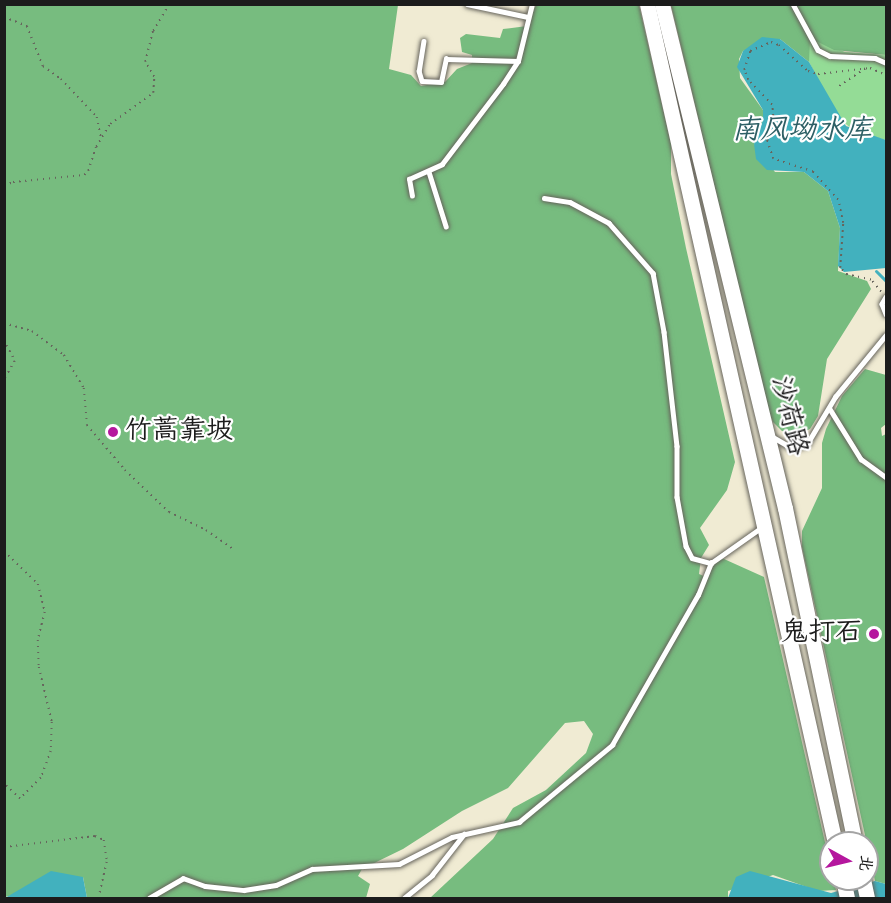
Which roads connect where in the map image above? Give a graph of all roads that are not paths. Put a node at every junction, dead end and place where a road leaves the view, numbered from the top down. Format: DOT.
graph roads {
  1 [pos="467,4"];
  2 [pos="532,4"];
  3 [pos="647,4"];
  4 [pos="662,4"];
  5 [pos="793,4"];
  6 [pos="528,17"];
  7 [pos="424,41"];
  8 [pos="518,61"];
  9 [pos="886,63"];
  10 [pos="429,172"];
  11 [pos="412,196"];
  12 [pos="544,198"];
  13 [pos="446,226"];
  14 [pos="886,297"];
  15 [pos="886,314"];
  16 [pos="886,335"];
  17 [pos="830,409"];
  18 [pos="766,433"];
  19 [pos="886,477"];
  20 [pos="765,525"];
  21 [pos="711,563"];
  22 [pos="832,831"];
  23 [pos="852,831"];
  24 [pos="464,834"];
  25 [pos="149,898"];
  26 [pos="404,898"];
  1 -- 6 [label="lane"];
  2 -- 6 [label="lane"];
  3 -- 20 [label="main road, 沙荷路"];
  4 -- 18 [label="main road, 沙荷路"];
  5 -- 9 [label="lane"];
  6 -- 8 [label="lane"];
  7 -- 8 [label="lane"];
  8 -- 10 [label="lane"];
  10 -- 11 [label="lane"];
  10 -- 13 [label="lane"];
  12 -- 21 [label="lane"];
  14 -- 15 [label="lane"];
  16 -- 17 [label="lane"];
  17 -- 18 [label="lane"];
  17 -- 19 [label="lane"];
  18 -- 23 [label="main road, 沙荷路"];
  20 -- 21 [label="lane"];
  20 -- 22 [label="main road, 沙荷路"];
  21 -- 24 [label="lane"];
  24 -- 25 [label="lane"];
  24 -- 26 [label="lane"];
}
